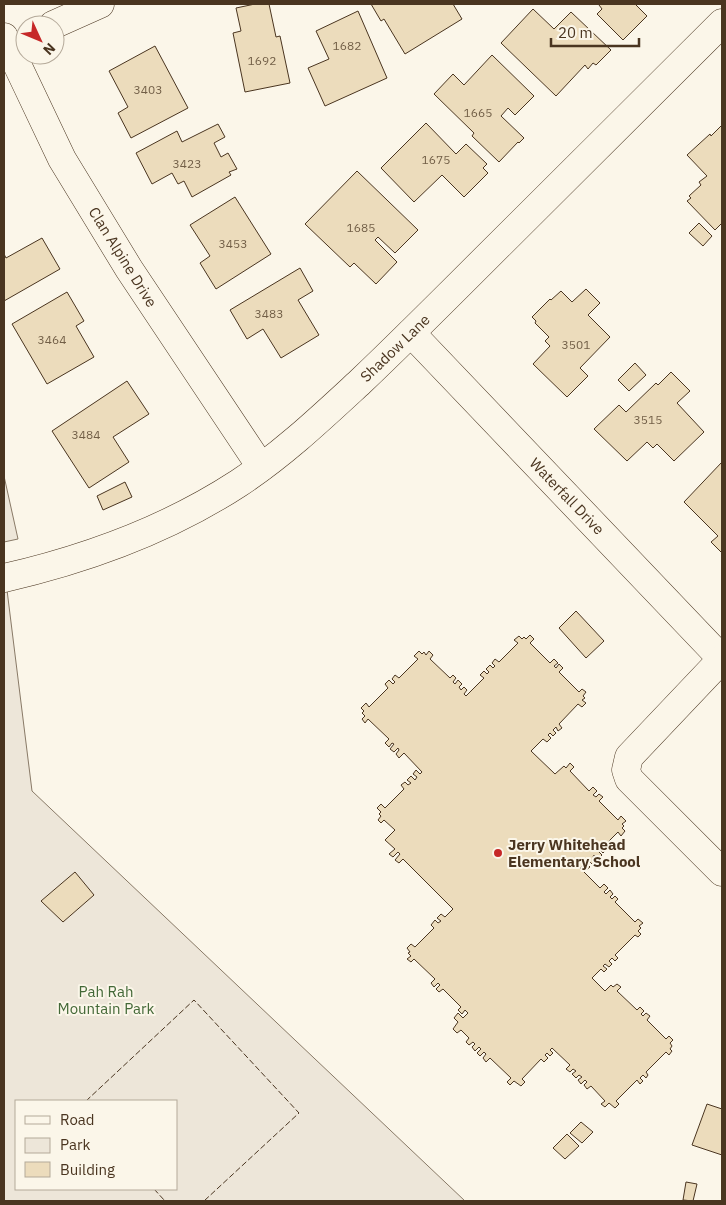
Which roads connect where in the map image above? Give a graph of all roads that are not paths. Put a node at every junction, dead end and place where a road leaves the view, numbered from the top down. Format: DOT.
graph roads {
  1 [pos="100,4"];
  2 [pos="65,20"];
  3 [pos="722,24"];
  4 [pos="12,40"];
  5 [pos="411,333"];
  6 [pos="261,467"];
  7 [pos="4,578"];
  8 [pos="722,659"];
  9 [pos="722,872"];
  1 -- 2 [label="street"];
  3 -- 5 [label="street, Shadow Lane"];
  4 -- 6 [label="street, Clan Alpine Drive"];
  5 -- 6 [label="street, Shadow Lane"];
  5 -- 8 [label="street, Waterfall Drive"];
  6 -- 7 [label="street, Shadow Lane"];
  8 -- 9 [label="street"];
}
